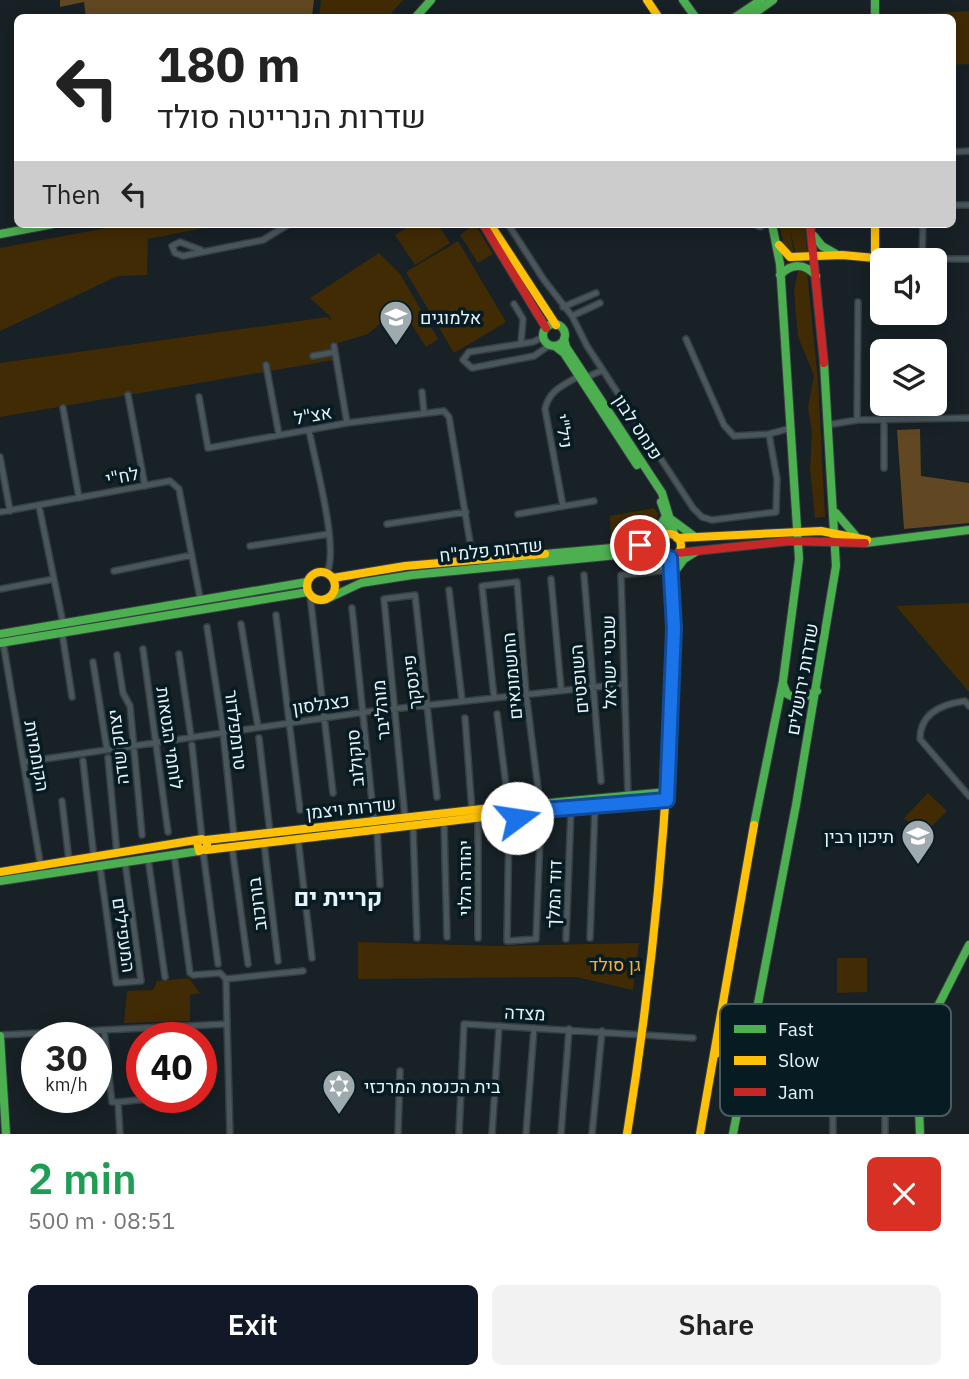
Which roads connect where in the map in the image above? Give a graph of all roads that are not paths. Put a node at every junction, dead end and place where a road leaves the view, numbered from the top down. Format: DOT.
graph roads {
  1 [pos="431,0"];
  2 [pos="761,0"];
  3 [pos="774,0"];
  4 [pos="419,14"];
  5 [pos="740,14"];
  6 [pos="754,14"];
  7 [pos="32,228"];
  8 [pos="284,228"];
  9 [pos="485,228"];
  10 [pos="492,228"];
  11 [pos="511,228"];
  12 [pos="773,228"];
  13 [pos="875,228"];
  14 [pos="923,228"];
  15 [pos="811,229"];
  16 [pos="0,234"];
  17 [pos="776,236"];
  18 [pos="875,248"];
  19 [pos="922,248"];
  20 [pos="201,250"];
  21 [pos="842,255"];
  22 [pos="816,256"];
  23 [pos="870,258"];
  24 [pos="947,259"];
  25 [pos="969,259"];
  26 [pos="780,275"];
  27 [pos="544,280"];
  28 [pos="818,282"];
  29 [pos="531,289"];
  30 [pos="596,292"];
  31 [pos="858,302"];
  32 [pos="600,303"];
  33 [pos="514,304"];
  34 [pos="563,307"];
  35 [pos="572,316"];
  36 [pos="556,325"];
  37 [pos="545,333"];
  38 [pos="564,339"];
  39 [pos="686,339"];
  40 [pos="521,343"];
  41 [pos="553,346"];
  42 [pos="313,356"];
  43 [pos="266,365"];
  44 [pos="603,370"];
  45 [pos="583,376"];
  46 [pos="422,392"];
  47 [pos="128,395"];
  48 [pos="199,397"];
  49 [pos="63,408"];
  50 [pos="425,412"];
  51 [pos="969,418"];
  52 [pos="884,419"];
  53 [pos="857,420"];
  54 [pos="347,423"];
  55 [pos="827,425"];
  56 [pos="791,428"];
  57 [pos="309,430"];
  58 [pos="769,434"];
  59 [pos="279,435"];
  60 [pos="0,457"];
  61 [pos="884,468"];
  62 [pos="676,483"];
  63 [pos="145,486"];
  64 [pos="662,493"];
  65 [pos="79,498"];
  66 [pos="594,501"];
  67 [pos="40,506"];
  68 [pos="563,506"];
  69 [pos="10,511"];
  70 [pos="835,511"];
  71 [pos="0,512"];
  72 [pos="466,512"];
  73 [pos="519,514"];
  74 [pos="669,518"];
  75 [pos="387,524"];
  76 [pos="969,530"];
  77 [pos="329,534"];
  78 [pos="672,536"];
  79 [pos="798,537"];
  80 [pos="836,538"];
  81 [pos="705,539"];
  82 [pos="858,540"];
  83 [pos="782,542"];
  84 [pos="250,547"];
  85 [pos="623,547"];
  86 [pos="658,548"];
  87 [pos="699,550"];
  88 [pos="638,552"];
  89 [pos="192,555"];
  90 [pos="674,555"];
  91 [pos="799,559"];
  92 [pos="473,560"];
  93 [pos="836,566"];
  94 [pos="114,571"];
  95 [pos="670,572"];
  96 [pos="584,575"];
  97 [pos="330,576"];
  98 [pos="54,579"];
  99 [pos="551,579"];
  100 [pos="307,582"];
  101 [pos="0,589"];
  102 [pos="449,590"];
  103 [pos="309,594"];
  104 [pos="331,597"];
  105 [pos="200,598"];
  106 [pos="384,599"];
  107 [pos="352,608"];
  108 [pos="276,615"];
  109 [pos="241,624"];
  110 [pos="62,627"];
  111 [pos="207,627"];
  112 [pos="1,640"];
  113 [pos="143,649"];
  114 [pos="179,654"];
  115 [pos="117,655"];
  116 [pos="3,657"];
  117 [pos="93,662"];
  118 [pos="783,681"];
  119 [pos="623,684"];
  120 [pos="594,686"];
  121 [pos="561,688"];
  122 [pos="817,691"];
  123 [pos="526,692"];
  124 [pos="494,696"];
  125 [pos="72,697"];
  126 [pos="462,700"];
  127 [pos="429,705"];
  128 [pos="969,706"];
  129 [pos="396,709"];
  130 [pos="365,712"];
  131 [pos="497,714"];
  132 [pos="326,718"];
  133 [pos="465,718"];
  134 [pos="290,723"];
  135 [pos="258,727"];
  136 [pos="223,732"];
  137 [pos="191,736"];
  138 [pos="260,738"];
  139 [pos="156,742"];
  140 [pos="132,745"];
  141 [pos="192,745"];
  142 [pos="107,750"];
  143 [pos="108,758"];
  144 [pos="83,761"];
  145 [pos="24,762"];
  146 [pos="601,781"];
  147 [pos="333,793"];
  148 [pos="628,796"];
  149 [pos="667,796"];
  150 [pos="969,796"];
  151 [pos="437,797"];
  152 [pos="62,801"];
  153 [pos="508,801"];
  154 [pos="595,806"];
  155 [pos="540,807"];
  156 [pos="518,809"];
  157 [pos="570,809"];
  158 [pos="300,810"];
  159 [pos="500,811"];
  160 [pos="475,814"];
  161 [pos="405,818"];
  162 [pos="509,821"];
  163 [pos="444,822"];
  164 [pos="413,825"];
  165 [pos="375,826"];
  166 [pos="168,832"];
  167 [pos="271,833"];
  168 [pos="142,835"];
  169 [pos="234,837"];
  170 [pos="298,839"];
  171 [pos="264,843"];
  172 [pos="202,846"];
  173 [pos="232,847"];
  174 [pos="117,854"];
  175 [pos="174,854"];
  176 [pos="94,858"];
  177 [pos="148,859"];
  178 [pos="69,861"];
  179 [pos="125,862"];
  180 [pos="100,866"];
  181 [pos="41,870"];
  182 [pos="0,872"];
  183 [pos="0,882"];
  184 [pos="380,885"];
  185 [pos="447,937"];
  186 [pos="590,937"];
  187 [pos="417,938"];
  188 [pos="478,938"];
  189 [pos="566,939"];
  190 [pos="969,945"];
  191 [pos="312,958"];
  192 [pos="278,961"];
  193 [pos="218,964"];
  194 [pos="248,964"];
  195 [pos="303,971"];
  196 [pos="165,977"];
  197 [pos="226,979"];
  198 [pos="723,1004"];
  199 [pos="757,1004"];
  200 [pos="939,1004"];
  201 [pos="720,1020"];
  202 [pos="227,1024"];
  203 [pos="499,1026"];
  204 [pos="534,1028"];
  205 [pos="569,1029"];
  206 [pos="112,1030"];
  207 [pos="602,1031"];
  208 [pos="644,1032"];
  209 [pos="21,1035"];
  210 [pos="0,1036"];
  211 [pos="693,1038"];
  212 [pos="720,1051"];
  213 [pos="714,1055"];
  214 [pos="400,1071"];
  215 [pos="126,1101"];
  216 [pos="112,1102"];
  217 [pos="118,1102"];
  218 [pos="736,1116"];
  219 [pos="833,1116"];
  220 [pos="885,1116"];
  221 [pos="920,1116"];
  222 [pos="6,1134"];
  223 [pos="120,1134"];
  224 [pos="230,1134"];
  225 [pos="398,1134"];
  226 [pos="459,1134"];
  227 [pos="492,1134"];
  228 [pos="526,1134"];
  229 [pos="561,1134"];
  230 [pos="592,1134"];
  231 [pos="627,1134"];
  232 [pos="700,1134"];
  233 [pos="733,1134"];
  234 [pos="833,1134"];
  235 [pos="885,1134"];
  236 [pos="920,1134"];
  1 -- 4 [label="street"];
  2 -- 5 [label="street"];
  3 -- 6 [label="street"];
  7 -- 16 [label="street"];
  8 -- 20 [label="street"];
  9 -- 37 [label="street"];
  10 -- 29 [label="street"];
  11 -- 27 [label="street"];
  12 -- 17 [label="street, שדרות ירושלים"];
  13 -- 18 [label="street"];
  14 -- 19 [label="street"];
  15 -- 21 [label="street"];
  15 -- 22 [label="street, שדרות ירושלים"];
  17 -- 22 [label="street"];
  17 -- 26 [label="street, שדרות ירושלים"];
  20 -- 20 [label="street"];
  21 -- 22 [label="street"];
  21 -- 23 [label="street"];
  22 -- 28 [label="street, שדרות ירושלים"];
  24 -- 25 [label="street"];
  26 -- 28 [label="street"];
  26 -- 56 [label="street, שדרות ירושלים"];
  27 -- 29 [label="street"];
  27 -- 34 [label="street"];
  28 -- 55 [label="street, שדרות ירושלים"];
  29 -- 36 [label="street"];
  30 -- 34 [label="street"];
  31 -- 53 [label="street"];
  32 -- 35 [label="street"];
  33 -- 40 [label="street"];
  34 -- 35 [label="street"];
  35 -- 44 [label="street"];
  36 -- 37 [label="street"];
  36 -- 38 [label="street, פנחס לבון"];
  37 -- 40 [label="street"];
  37 -- 41 [label="street, פנחס לבון"];
  38 -- 41 [label="street"];
  38 -- 45 [label="street, פנחס לבון"];
  39 -- 58 [label="street"];
  40 -- 41 [label="street"];
  41 -- 45 [label="street, פנחס לבון"];
  42 -- 54 [label="street"];
  43 -- 59 [label="street"];
  44 -- 45 [label="street, ניל\"י"];
  44 -- 62 [label="street"];
  45 -- 64 [label="street, פנחס לבון"];
  45 -- 68 [label="street, ניל\"י"];
  45 -- 74 [label="street, פנחס לבון"];
  46 -- 50 [label="street"];
  47 -- 63 [label="street"];
  48 -- 59 [label="street, אצ\"ל"];
  49 -- 65 [label="street"];
  50 -- 54 [label="street, אצ\"ל"];
  50 -- 72 [label="street, אצ\"ל"];
  51 -- 52 [label="street"];
  52 -- 53 [label="street"];
  52 -- 61 [label="street"];
  53 -- 55 [label="street"];
  54 -- 57 [label="street, אצ\"ל"];
  55 -- 70 [label="street, שדרות ירושלים"];
  56 -- 58 [label="street"];
  56 -- 79 [label="street, שדרות ירושלים"];
  57 -- 59 [label="street, אצ\"ל"];
  57 -- 77 [label="street"];
  58 -- 62 [label="street"];
  60 -- 69 [label="street"];
  62 -- 64 [label="street"];
  63 -- 65 [label="street, לח\"י"];
  63 -- 89 [label="street, לח\"י"];
  64 -- 74 [label="street, פנחס לבון"];
  65 -- 67 [label="street, לח\"י"];
  66 -- 68 [label="street"];
  67 -- 69 [label="street, לח\"י"];
  67 -- 98 [label="street"];
  68 -- 73 [label="street"];
  69 -- 71 [label="street, לח\"י"];
  70 -- 80 [label="street, שדרות ירושלים"];
  70 -- 82 [label="street"];
  72 -- 75 [label="street"];
  72 -- 92 [label="street, אצ\"ל"];
  74 -- 78 [label="street, פנחס לבון"];
  74 -- 81 [label="street"];
  74 -- 85 [label="street"];
  76 -- 82 [label="street"];
  77 -- 84 [label="street"];
  77 -- 97 [label="street"];
  78 -- 81 [label="street"];
  78 -- 86 [label="street"];
  78 -- 90 [label="street, פנחס לבון"];
  79 -- 80 [label="street"];
  79 -- 81 [label="street"];
  79 -- 83 [label="street"];
  79 -- 91 [label="street, שדרות ירושלים"];
  80 -- 82 [label="street"];
  80 -- 93 [label="street, שדרות ירושלים"];
  82 -- 93 [label="street"];
  83 -- 87 [label="street"];
  83 -- 91 [label="street"];
  85 -- 86 [label="street, שדרות פלמ\"ח"];
  85 -- 92 [label="street, שדרות פלמ\"ח"];
  86 -- 88 [label="street, שדרות פלמ\"ח"];
  86 -- 90 [label="street"];
  87 -- 90 [label="street"];
  87 -- 95 [label="street"];
  88 -- 95 [label="street"];
  88 -- 104 [label="street, שדרות פלמ\"ח"];
  89 -- 94 [label="street"];
  89 -- 105 [label="street, לח\"י"];
  90 -- 95 [label="street, פנחס לבון"];
  91 -- 118 [label="street, שדרות ירושלים"];
  92 -- 97 [label="street, שדרות פלמ\"ח"];
  93 -- 122 [label="street, שדרות ירושלים"];
  95 -- 119 [label="street, שבטי ישראל"];
  95 -- 149 [label="street, פנחס לבון"];
  96 -- 120 [label="street, השופטים"];
  97 -- 100 [label="street"];
  97 -- 104 [label="street"];
  98 -- 101 [label="street"];
  98 -- 110 [label="street"];
  99 -- 121 [label="street"];
  100 -- 103 [label="street"];
  100 -- 105 [label="street"];
  102 -- 126 [label="street"];
  103 -- 104 [label="street"];
  103 -- 110 [label="street"];
  103 -- 132 [label="street"];
  105 -- 110 [label="street"];
  106 -- 127 [label="street, פינסקר"];
  106 -- 129 [label="street, מוהליבר"];
  107 -- 130 [label="street, סוקולוב"];
  108 -- 134 [label="street"];
  109 -- 135 [label="street"];
  110 -- 112 [label="street"];
  110 -- 125 [label="street"];
  111 -- 136 [label="street, טרומפלדור"];
  112 -- 116 [label="street, הקוממיות"];
  113 -- 139 [label="street, לוחמי הגטאות"];
  114 -- 137 [label="street"];
  115 -- 140 [label="street, יצחק שדה"];
  116 -- 145 [label="street, הקוממיות"];
  117 -- 142 [label="street"];
  118 -- 122 [label="street"];
  118 -- 198 [label="street, שדרות ירושלים"];
  119 -- 120 [label="street, כצנלסון"];
  119 -- 148 [label="street, שבטי ישראל"];
  120 -- 121 [label="street, כצנלסון"];
  120 -- 146 [label="street, השופטים"];
  121 -- 123 [label="street, כצנלסון"];
  122 -- 199 [label="street, שדרות ירושלים"];
  123 -- 124 [label="street, כצנלסון"];
  123 -- 124 [label="street, החשמונאים"];
  123 -- 155 [label="street, החשמונאים"];
  124 -- 126 [label="street, כצנלסון"];
  126 -- 127 [label="street, כצנלסון"];
  127 -- 129 [label="street, כצנלסון"];
  127 -- 151 [label="street, פינסקר"];
  128 -- 150 [label="street"];
  129 -- 130 [label="street, כצנלסון"];
  129 -- 161 [label="street, מוהליבר"];
  130 -- 132 [label="street, כצנלסון"];
  130 -- 165 [label="street, סוקולוב"];
  131 -- 153 [label="street"];
  132 -- 134 [label="street, כצנלסון"];
  132 -- 147 [label="street"];
  133 -- 160 [label="street, יהודה הלוי"];
  134 -- 135 [label="street, כצנלסון"];
  134 -- 158 [label="street"];
  135 -- 136 [label="street, כצנלסון"];
  136 -- 137 [label="street, כצנלסון"];
  136 -- 169 [label="street, טרומפלדור"];
  137 -- 139 [label="street, כצנלסון"];
  138 -- 167 [label="street"];
  139 -- 140 [label="street, כצנלסון"];
  139 -- 166 [label="street, לוחמי הגטאות"];
  140 -- 142 [label="street, כצנלסון"];
  140 -- 168 [label="street, יצחק שדה"];
  141 -- 172 [label="street"];
  142 -- 145 [label="street, כצנלסון"];
  143 -- 174 [label="street"];
  144 -- 176 [label="street"];
  145 -- 181 [label="street, הקוממיות"];
  148 -- 149 [label="street"];
  148 -- 155 [label="street"];
  149 -- 154 [label="street"];
  149 -- 208 [label="street, פנחס לבון"];
  152 -- 178 [label="street"];
  153 -- 156 [label="street"];
  153 -- 159 [label="street"];
  154 -- 157 [label="street"];
  154 -- 186 [label="street"];
  155 -- 156 [label="street"];
  155 -- 157 [label="street"];
  155 -- 162 [label="street, החשמונאים"];
  156 -- 162 [label="street"];
  157 -- 189 [label="street, דוד המלך"];
  159 -- 160 [label="street, שדרות ויצמן"];
  159 -- 162 [label="street"];
  160 -- 161 [label="street, שדרות ויצמן"];
  160 -- 163 [label="street, שדרות ויצמן"];
  160 -- 188 [label="street, יהודה הלוי"];
  161 -- 165 [label="street, שדרות ויצמן"];
  163 -- 164 [label="street, שדרות ויצמן"];
  163 -- 185 [label="street"];
  164 -- 165 [label="street, שדרות ויצמן"];
  164 -- 187 [label="street"];
  165 -- 167 [label="street, שדרות ויצמן"];
  165 -- 170 [label="street, שדרות ויצמן"];
  165 -- 184 [label="street, סוקולוב"];
  167 -- 169 [label="street, שדרות ויצמן"];
  169 -- 172 [label="street, שדרות ויצמן"];
  170 -- 171 [label="street, שדרות ויצמן"];
  170 -- 191 [label="street"];
  171 -- 173 [label="street, שדרות ויצמן"];
  171 -- 192 [label="street, בורוכוב"];
  172 -- 173 [label="street, שדרות ויצמן"];
  172 -- 174 [label="street, שדרות ויצמן"];
  172 -- 175 [label="street, שדרות ויצמן"];
  172 -- 193 [label="street"];
  173 -- 194 [label="street"];
  174 -- 176 [label="street, שדרות ויצמן"];
  175 -- 177 [label="street, שדרות ויצמן"];
  175 -- 197 [label="street"];
  176 -- 178 [label="street, שדרות ויצמן"];
  177 -- 179 [label="street, שדרות ויצמן"];
  177 -- 196 [label="street"];
  178 -- 181 [label="street, שדרות ויצמן"];
  179 -- 180 [label="street, שדרות ויצמן"];
  179 -- 180 [label="street, המעפילים"];
  180 -- 181 [label="street, שדרות ויצמן"];
  181 -- 182 [label="street, שדרות ויצמן"];
  181 -- 183 [label="street, שדרות ויצמן"];
  182 -- 183 [label="street"];
  190 -- 200 [label="street"];
  195 -- 197 [label="street"];
  197 -- 202 [label="street"];
  201 -- 213 [label="street, שדרות ירושלים"];
  202 -- 206 [label="street"];
  202 -- 224 [label="street"];
  203 -- 204 [label="street, מצדה"];
  203 -- 226 [label="street, מצדה"];
  203 -- 227 [label="street"];
  204 -- 205 [label="street, מצדה"];
  204 -- 228 [label="street"];
  205 -- 207 [label="street, מצדה"];
  205 -- 229 [label="street"];
  207 -- 208 [label="street, מצדה"];
  207 -- 230 [label="street"];
  208 -- 211 [label="street, מצדה"];
  208 -- 231 [label="street, פנחס לבון"];
  209 -- 210 [label="street"];
  210 -- 222 [label="street"];
  212 -- 213 [label="street"];
  213 -- 232 [label="street, שדרות ירושלים"];
  214 -- 225 [label="street"];
  215 -- 217 [label="street"];
  216 -- 217 [label="street"];
  217 -- 223 [label="street"];
  218 -- 233 [label="street, שדרות ירושלים"];
  219 -- 234 [label="street"];
  220 -- 235 [label="street"];
  221 -- 236 [label="street"];
}
